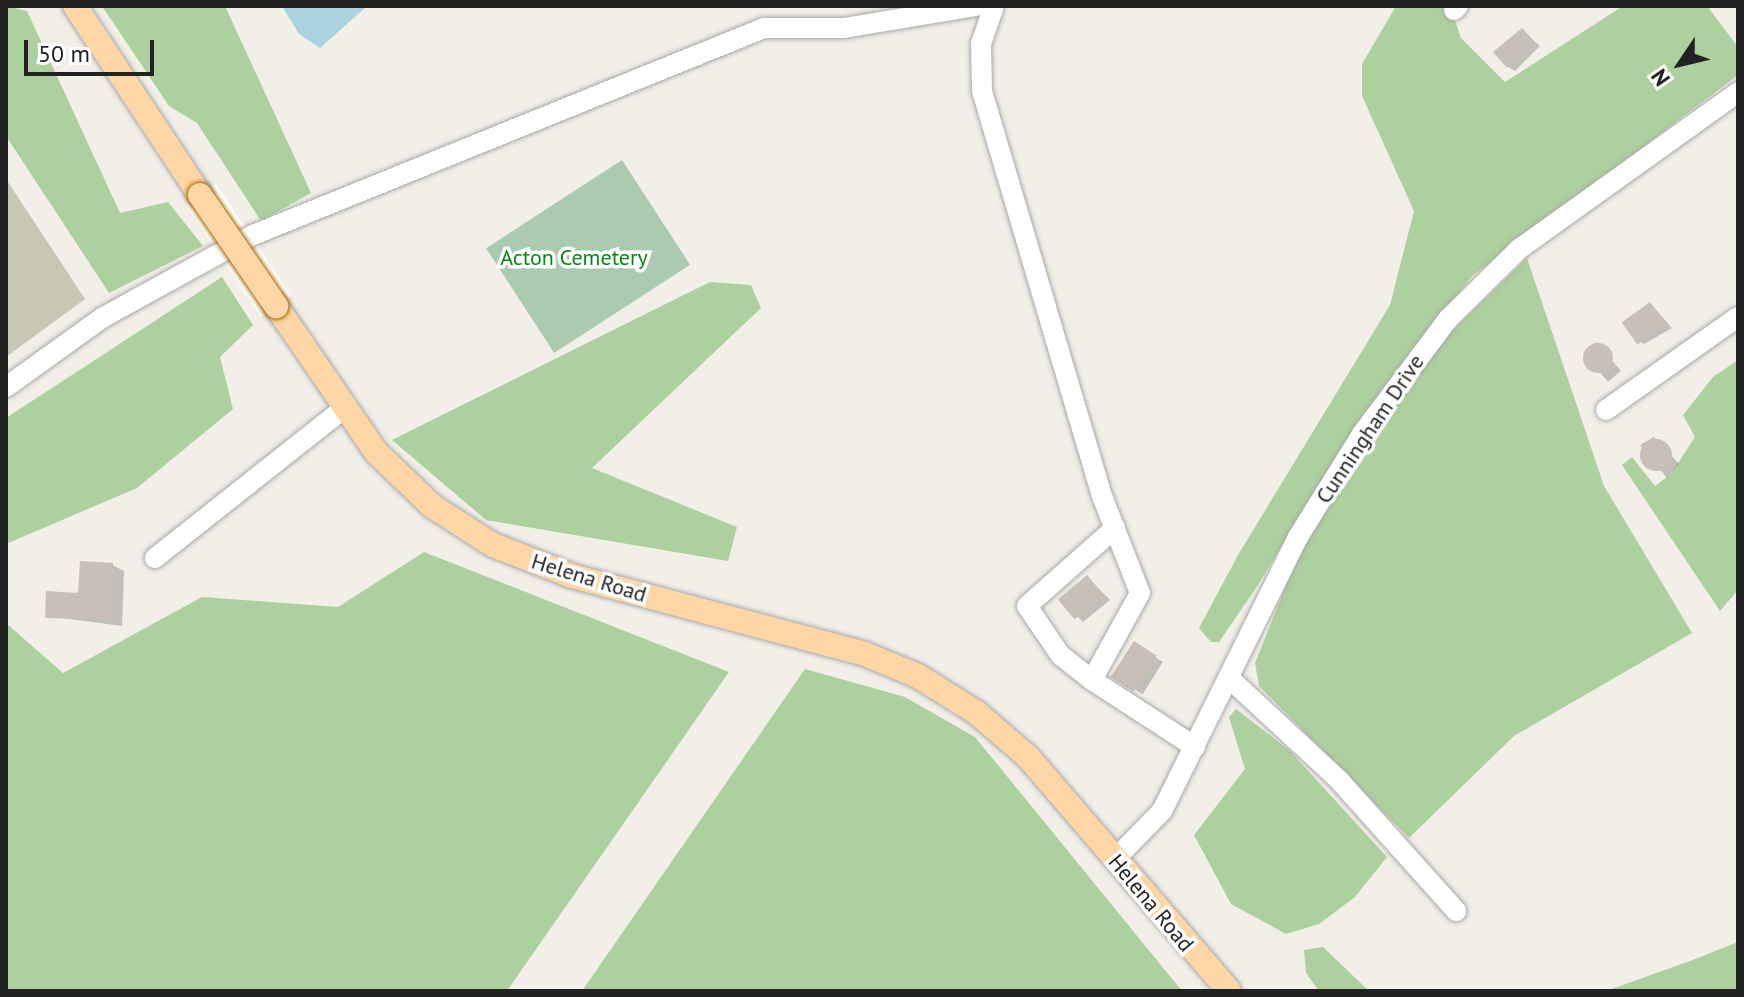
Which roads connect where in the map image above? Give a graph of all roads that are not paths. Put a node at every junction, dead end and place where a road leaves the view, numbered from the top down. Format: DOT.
graph roads {
  1 [pos="75,6"];
  2 [pos="976,6"];
  3 [pos="994,6"];
  4 [pos="1738,92"];
  5 [pos="1738,317"];
  6 [pos="6,387"];
  7 [pos="344,408"];
  8 [pos="1606,410"];
  9 [pos="1115,528"];
  10 [pos="155,558"];
  11 [pos="1230,679"];
  12 [pos="1092,680"];
  13 [pos="1195,747"];
  14 [pos="1115,859"];
  15 [pos="1456,911"];
  16 [pos="1229,991"];
  1 -- 7 [label="main road, Helena Road, bridge"];
  2 -- 6 [label="street"];
  3 -- 9 [label="street"];
  4 -- 11 [label="street, Cunningham Drive"];
  5 -- 8 [label="street"];
  7 -- 10 [label="street"];
  7 -- 14 [label="main road, Helena Road"];
  9 -- 12 [label="street"];
  9 -- 12 [label="street"];
  11 -- 13 [label="street, Cunningham Drive"];
  11 -- 15 [label="street"];
  12 -- 13 [label="street"];
  13 -- 14 [label="street, Cunningham Drive"];
  14 -- 16 [label="main road, Helena Road"];
}
